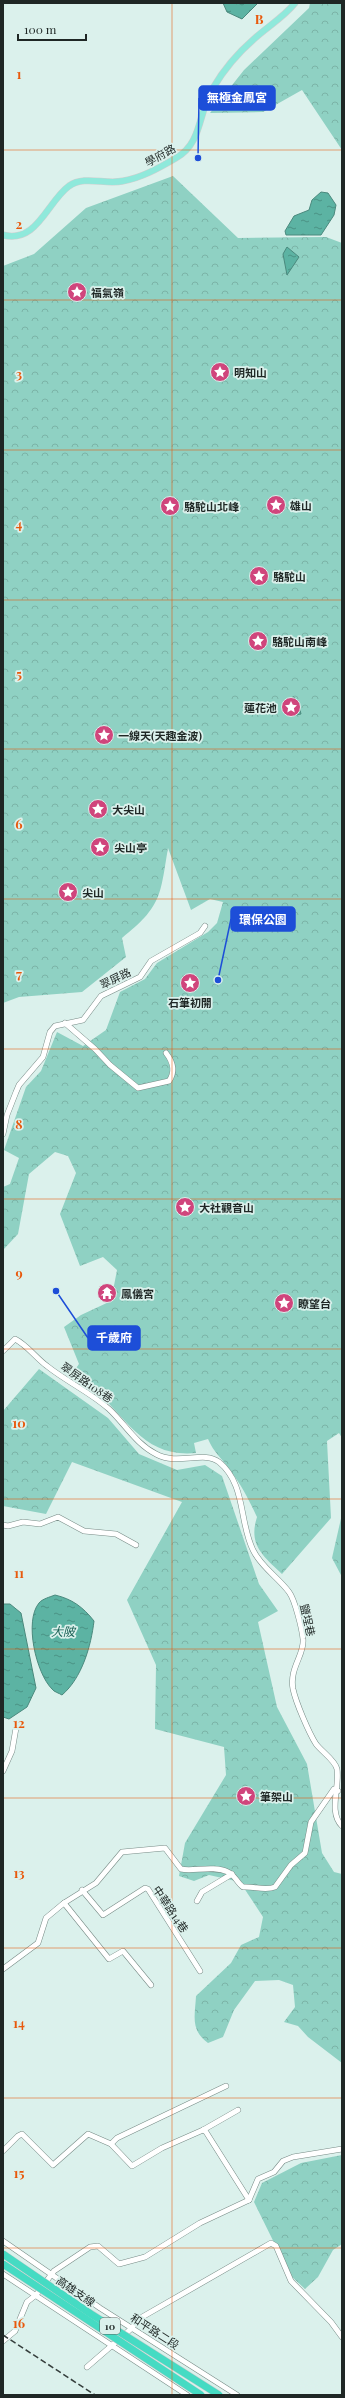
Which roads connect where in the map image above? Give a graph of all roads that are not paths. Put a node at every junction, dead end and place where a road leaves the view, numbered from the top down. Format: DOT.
graph roads {
  1 [pos="295,3"];
  2 [pos="3,235"];
  3 [pos="205,926"];
  4 [pos="66,1023"];
  5 [pos="166,1053"];
  6 [pos="3,1134"];
  7 [pos="3,1351"];
  8 [pos="183,1460"];
  9 [pos="3,1525"];
  10 [pos="136,1545"];
  11 [pos="16,1728"];
  12 [pos="3,1771"];
  13 [pos="338,1790"];
  14 [pos="342,1826"];
  15 [pos="232,1874"];
  16 [pos="82,1890"];
  17 [pos="197,1901"];
  18 [pos="64,1903"];
  19 [pos="3,1969"];
  20 [pos="200,1971"];
  21 [pos="151,1985"];
  22 [pos="226,2086"];
  23 [pos="238,2110"];
  24 [pos="203,2130"];
  25 [pos="111,2144"];
  26 [pos="342,2149"];
  27 [pos="3,2152"];
  28 [pos="248,2200"];
  29 [pos="3,2241"];
  30 [pos="3,2254"];
  31 [pos="3,2264"];
  32 [pos="3,2274"];
  33 [pos="51,2275"];
  34 [pos="36,2295"];
  35 [pos="132,2328"];
  36 [pos="342,2337"];
  37 [pos="3,2341"];
  38 [pos="111,2346"];
  39 [pos="87,2367"];
  40 [pos="187,2395"];
  41 [pos="201,2395"];
  42 [pos="218,2395"];
  43 [pos="237,2395"];
  1 -- 2 [label="main road, 學府路"];
  3 -- 4 [label="street, 翠屏路"];
  4 -- 5 [label="street"];
  4 -- 6 [label="street, 翠屏路"];
  7 -- 8 [label="street, 翠屏路108巷"];
  8 -- 13 [label="street, 鹽埕巷"];
  9 -- 10 [label="street"];
  11 -- 12 [label="street"];
  13 -- 14 [label="street, 鹽埕巷"];
  13 -- 15 [label="street"];
  15 -- 16 [label="street"];
  15 -- 17 [label="street"];
  16 -- 18 [label="street"];
  16 -- 20 [label="street, 中華路14巷"];
  18 -- 19 [label="street"];
  18 -- 21 [label="street"];
  22 -- 25 [label="street"];
  23 -- 24 [label="street"];
  24 -- 25 [label="street"];
  24 -- 28 [label="street"];
  25 -- 27 [label="street"];
  26 -- 28 [label="street"];
  28 -- 33 [label="street"];
  29 -- 33 [label="street, 和平路二段"];
  30 -- 42 [label="highway, 高雄支線 / 10, bridge"];
  31 -- 41 [label="highway, 高雄支線 / 10, bridge"];
  32 -- 34 [label="street"];
  33 -- 34 [label="street"];
  33 -- 35 [label="street, 和平路二段"];
  34 -- 37 [label="street"];
  34 -- 38 [label="street"];
  35 -- 36 [label="street"];
  35 -- 38 [label="street"];
  35 -- 43 [label="street, 和平路二段"];
  38 -- 39 [label="street"];
  38 -- 40 [label="street"];
}
